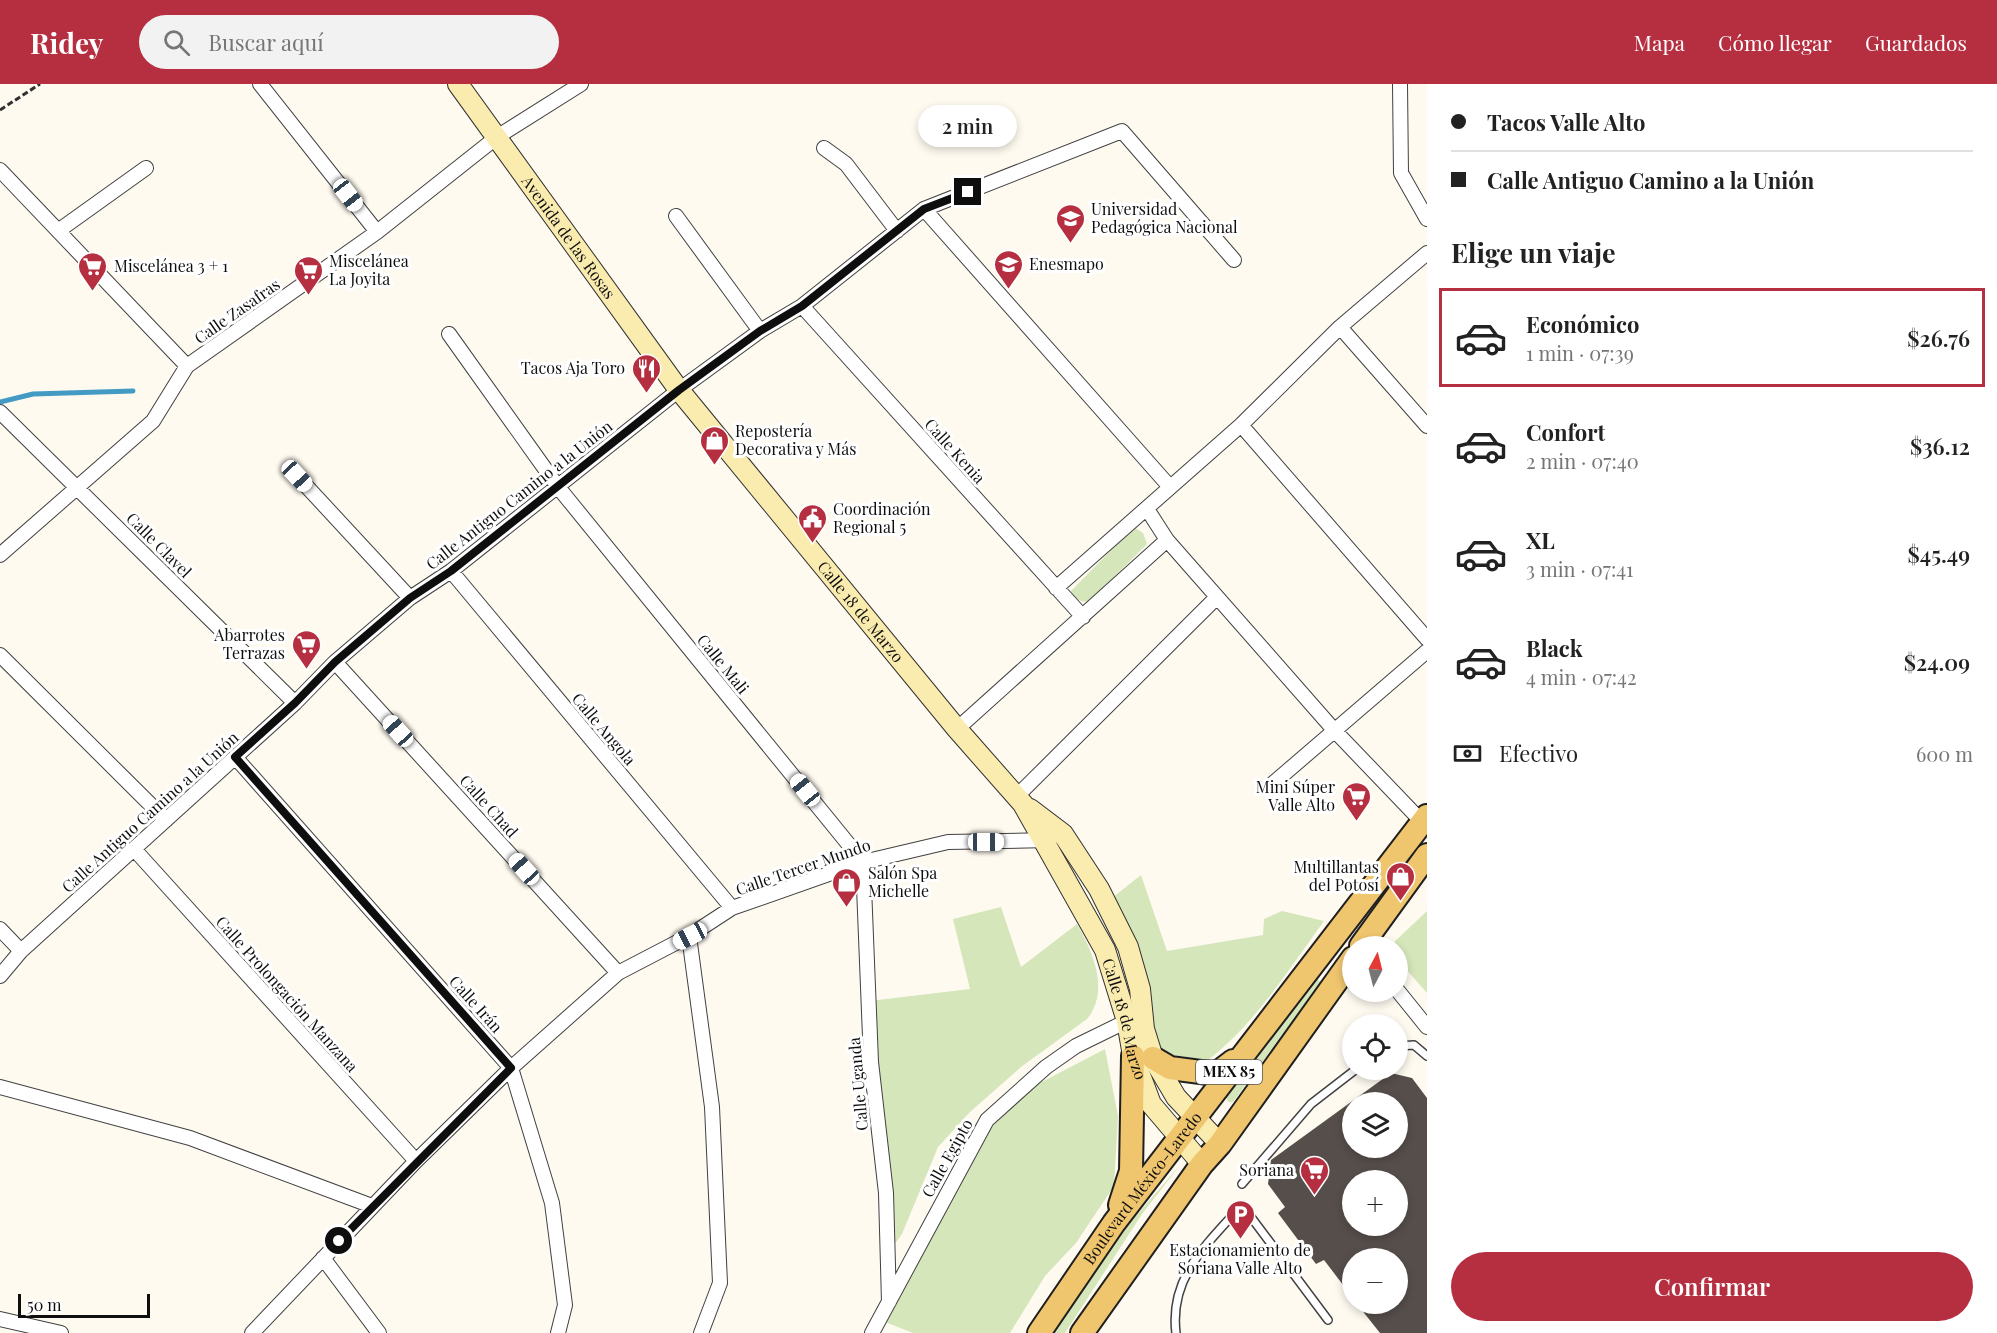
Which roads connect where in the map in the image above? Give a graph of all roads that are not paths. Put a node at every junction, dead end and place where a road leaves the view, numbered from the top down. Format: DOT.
graph roads {
  1 [pos="260,84"];
  2 [pos="458,84"];
  3 [pos="581,84"];
  4 [pos="1400,84"];
  5 [pos="497,137"];
  6 [pos="824,148"];
  7 [pos="146,168"];
  8 [pos="0,170"];
  9 [pos="924,209"];
  10 [pos="676,216"];
  11 [pos="1427,219"];
  12 [pos="58,231"];
  13 [pos="897,231"];
  14 [pos="377,232"];
  15 [pos="1427,253"];
  16 [pos="1234,260"];
  17 [pos="802,306"];
  18 [pos="1340,327"];
  19 [pos="760,331"];
  20 [pos="449,334"];
  21 [pos="188,366"];
  22 [pos="679,390"];
  23 [pos="0,412"];
  24 [pos="1241,424"];
  25 [pos="1427,426"];
  26 [pos="297,476"];
  27 [pos="558,487"];
  28 [pos="1170,487"];
  29 [pos="78,488"];
  30 [pos="1147,509"];
  31 [pos="1167,540"];
  32 [pos="0,555"];
  33 [pos="451,571"];
  34 [pos="1056,588"];
  35 [pos="1217,597"];
  36 [pos="410,598"];
  37 [pos="1083,617"];
  38 [pos="1427,639"];
  39 [pos="1427,651"];
  40 [pos="0,656"];
  41 [pos="335,662"];
  42 [pos="295,703"];
  43 [pos="957,729"];
  44 [pos="1334,730"];
  45 [pos="235,757"];
  46 [pos="1270,786"];
  47 [pos="1020,800"];
  48 [pos="166,820"];
  49 [pos="1425,822"];
  50 [pos="1063,834"];
  51 [pos="1044,842"];
  52 [pos="134,849"];
  53 [pos="1427,855"];
  54 [pos="863,862"];
  55 [pos="732,908"];
  56 [pos="1344,925"];
  57 [pos="0,929"];
  58 [pos="690,936"];
  59 [pos="1352,936"];
  60 [pos="1367,936"];
  61 [pos="21,951"];
  62 [pos="618,973"];
  63 [pos="1342,973"];
  64 [pos="0,976"];
  65 [pos="1407,1002"];
  66 [pos="1127,1021"];
  67 [pos="1427,1027"];
  68 [pos="1408,1045"];
  69 [pos="1242,1055"];
  70 [pos="1427,1056"];
  71 [pos="1143,1057"];
  72 [pos="511,1068"];
  73 [pos="1342,1080"];
  74 [pos="0,1087"];
  75 [pos="1194,1119"];
  76 [pos="1178,1138"];
  77 [pos="1220,1144"];
  78 [pos="416,1161"];
  79 [pos="1202,1164"];
  80 [pos="1242,1184"];
  81 [pos="372,1206"];
  82 [pos="1114,1223"];
  83 [pos="323,1258"];
  84 [pos="889,1302"];
  85 [pos="0,1319"];
  86 [pos="1328,1320"];
  87 [pos="1084,1332"];
  88 [pos="61,1333"];
  89 [pos="252,1333"];
  90 [pos="379,1333"];
  91 [pos="558,1333"];
  92 [pos="701,1333"];
  93 [pos="872,1333"];
  94 [pos="1039,1333"];
  95 [pos="1176,1333"];
  1 -- 14 [label="street"];
  2 -- 5 [label="street, Avenida de las Rosas"];
  3 -- 5 [label="street, Calle Zasafras"];
  4 -- 11 [label="street"];
  5 -- 14 [label="street, Calle Zasafras"];
  5 -- 22 [label="street, Avenida de las Rosas"];
  6 -- 13 [label="street"];
  7 -- 12 [label="street"];
  8 -- 12 [label="street"];
  9 -- 13 [label="street, Calle Antiguo Camino a la Unión"];
  9 -- 16 [label="street, Calle Antiguo Camino a la Unión"];
  9 -- 28 [label="street"];
  10 -- 19 [label="street"];
  12 -- 21 [label="street"];
  13 -- 17 [label="street, Calle Antiguo Camino a la Unión"];
  14 -- 21 [label="street, Calle Zasafras"];
  15 -- 18 [label="street"];
  17 -- 19 [label="street, Calle Antiguo Camino a la Unión"];
  17 -- 34 [label="street, Calle Kenia"];
  18 -- 24 [label="street"];
  18 -- 25 [label="street"];
  19 -- 22 [label="street, Calle Antiguo Camino a la Unión"];
  20 -- 27 [label="street"];
  21 -- 29 [label="street, Calle Zasafras"];
  22 -- 27 [label="street, Calle Antiguo Camino a la Unión"];
  22 -- 43 [label="street, Calle 18 de Marzo"];
  23 -- 29 [label="street, Calle Clavel"];
  24 -- 28 [label="street"];
  24 -- 38 [label="street"];
  26 -- 36 [label="street"];
  27 -- 33 [label="street, Calle Antiguo Camino a la Unión"];
  27 -- 54 [label="street, Calle Mali"];
  28 -- 30 [label="street"];
  29 -- 32 [label="street, Calle Zasafras"];
  29 -- 42 [label="street, Calle Clavel"];
  30 -- 31 [label="street"];
  30 -- 34 [label="street"];
  31 -- 35 [label="street"];
  31 -- 37 [label="street"];
  33 -- 36 [label="street, Calle Antiguo Camino a la Unión"];
  33 -- 55 [label="street, Calle Angola"];
  34 -- 37 [label="street, Calle Kenia"];
  35 -- 44 [label="street"];
  35 -- 47 [label="street"];
  36 -- 41 [label="street, Calle Antiguo Camino a la Unión"];
  37 -- 43 [label="street"];
  39 -- 44 [label="street"];
  40 -- 48 [label="street"];
  41 -- 42 [label="street, Calle Antiguo Camino a la Unión"];
  41 -- 62 [label="street, Calle Chad"];
  42 -- 45 [label="street, Calle Antiguo Camino a la Unión"];
  43 -- 47 [label="street, Calle 18 de Marzo"];
  44 -- 46 [label="street"];
  44 -- 49 [label="street"];
  45 -- 48 [label="street, Calle Antiguo Camino a la Unión"];
  45 -- 72 [label="street, Calle Irán"];
  47 -- 50 [label="street, Calle 18 de Marzo"];
  47 -- 51 [label="street, Calle 18 de Marzo"];
  48 -- 52 [label="street, Calle Antiguo Camino a la Unión"];
  49 -- 56 [label="main road, Boulevard México-Laredo / MEX 85"];
  50 -- 51 [label="street, Calle Tercer Mundo"];
  50 -- 71 [label="street, Calle 18 de Marzo"];
  51 -- 54 [label="street, Calle Tercer Mundo"];
  51 -- 66 [label="street, Calle 18 de Marzo"];
  52 -- 61 [label="street, Calle Antiguo Camino a la Unión"];
  52 -- 78 [label="street, Calle Prolongación Manzana"];
  53 -- 60 [label="main road"];
  54 -- 55 [label="street, Calle Tercer Mundo"];
  54 -- 84 [label="street, Calle Uganda"];
  55 -- 58 [label="street, Calle Tercer Mundo"];
  56 -- 59 [label="street"];
  56 -- 69 [label="main road, Boulevard México-Laredo / MEX 85"];
  57 -- 61 [label="street"];
  58 -- 62 [label="street, Calle Tercer Mundo"];
  58 -- 92 [label="street"];
  61 -- 64 [label="street, Calle Antiguo Camino a la Unión"];
  62 -- 72 [label="street, Calle Tercer Mundo"];
  63 -- 77 [label="main road, Boulevard México-Laredo / MEX 85"];
  65 -- 67 [label="street"];
  66 -- 71 [label="street, Calle 18 de Marzo"];
  66 -- 84 [label="street, Calle Egipto"];
  68 -- 70 [label="lane"];
  69 -- 71 [label="main road"];
  69 -- 75 [label="main road, Boulevard México-Laredo / MEX 85"];
  71 -- 75 [label="street, Calle 18 de Marzo"];
  71 -- 76 [label="street, Calle 18 de Marzo"];
  71 -- 82 [label="main road"];
  72 -- 78 [label="street, Calle Tercer Mundo"];
  72 -- 91 [label="street, Calle Irán"];
  73 -- 80 [label="lane"];
  74 -- 81 [label="street"];
  75 -- 76 [label="main road, Boulevard México-Laredo / MEX 85"];
  75 -- 77 [label="street, Calle 18 de Marzo"];
  76 -- 79 [label="street, Calle 18 de Marzo"];
  76 -- 82 [label="main road, Boulevard México-Laredo / MEX 85"];
  77 -- 79 [label="main road, Boulevard México-Laredo / MEX 85"];
  78 -- 81 [label="street, Calle Tercer Mundo"];
  79 -- 87 [label="main road, Boulevard México-Laredo / MEX 85"];
  81 -- 83 [label="street, Calle Tercer Mundo"];
  82 -- 94 [label="main road, Boulevard México-Laredo / MEX 85"];
  83 -- 89 [label="street, Calle Tercer Mundo"];
  83 -- 90 [label="street"];
  84 -- 93 [label="street, Calle Egipto"];
  85 -- 88 [label="street"];
  86 -- 95 [label="lane"];
}
